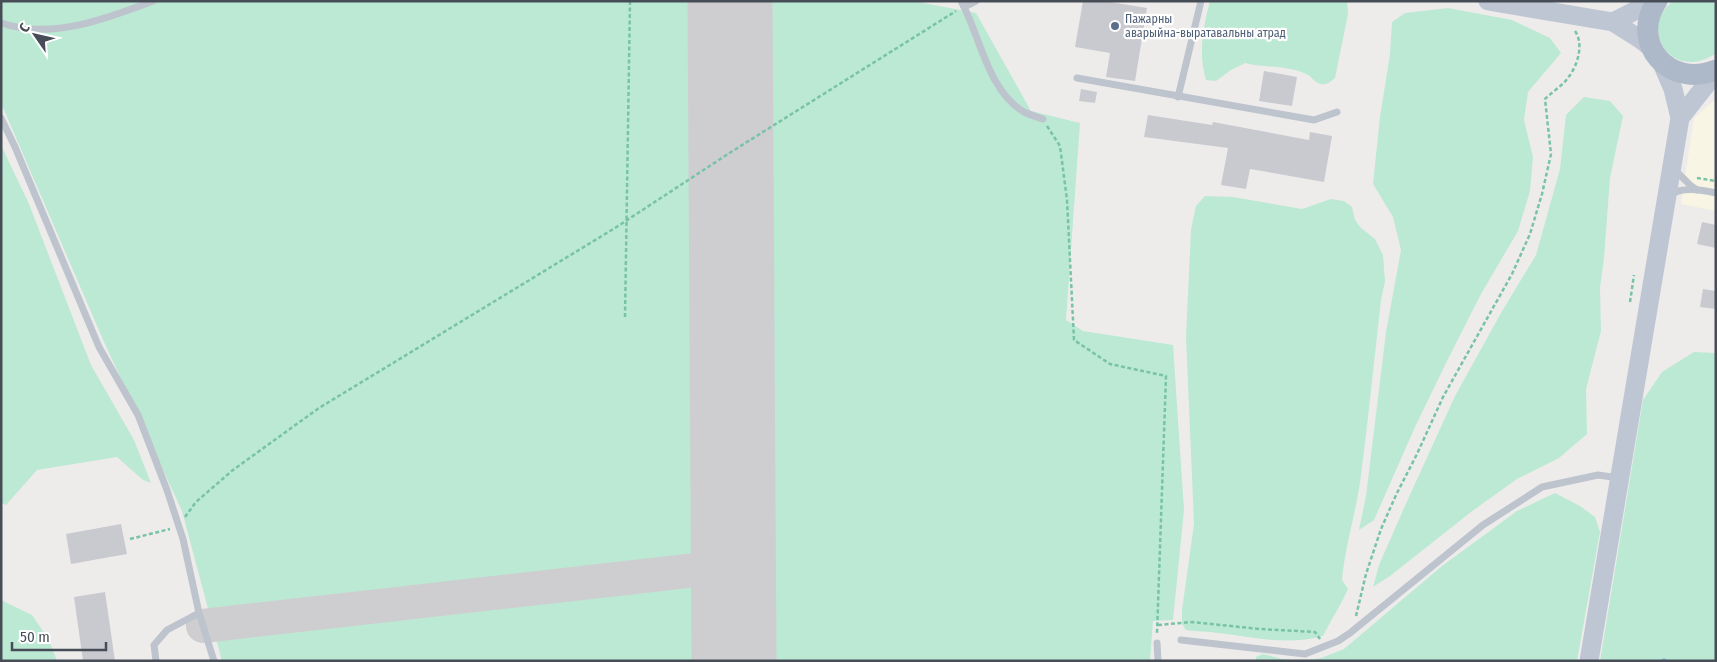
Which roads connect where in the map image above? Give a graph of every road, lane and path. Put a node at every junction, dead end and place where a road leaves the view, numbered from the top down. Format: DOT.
graph roads {
  1 [pos="153,1"];
  2 [pos="630,1"];
  3 [pos="976,1"];
  4 [pos="1201,1"];
  5 [pos="1488,1"];
  6 [pos="1656,1"];
  7 [pos="962,4"];
  8 [pos="1553,13"];
  9 [pos="1613,22"];
  10 [pos="1,23"];
  11 [pos="1657,55"];
  12 [pos="1716,71"];
  13 [pos="1077,78"];
  14 [pos="1178,97"];
  15 [pos="1337,112"];
  16 [pos="1,118"];
  17 [pos="1680,118"];
  18 [pos="1043,119"];
  19 [pos="1672,166"];
  20 [pos="1698,190"];
  21 [pos="1716,193"];
  22 [pos="1666,200"];
  23 [pos="628,220"];
  24 [pos="1634,275"];
  25 [pos="1630,302"];
  26 [pos="625,317"];
  27 [pos="1619,478"];
  28 [pos="178,528"];
  29 [pos="130,539"];
  30 [pos="199,613"];
  31 [pos="1158,625"];
  32 [pos="1350,633"];
  33 [pos="1181,640"];
  34 [pos="1157,644"];
  35 [pos="1325,646"];
  36 [pos="156,661"];
  37 [pos="214,661"];
  38 [pos="1158,661"];
  39 [pos="1589,661"];
  1 -- 10 [label="lane"];
  2 -- 23 [label="path"];
  3 -- 7 [label="lane"];
  4 -- 14 [label="lane"];
  5 -- 8 [label="main road"];
  6 -- 9 [label="main road"];
  6 -- 11 [label="main road"];
  7 -- 18 [label="lane"];
  7 -- 23 [label="path"];
  8 -- 9 [label="main road"];
  8 -- 32 [label="path"];
  9 -- 11 [label="main road"];
  11 -- 12 [label="main road"];
  11 -- 17 [label="main road"];
  12 -- 17 [label="main road"];
  13 -- 14 [label="lane"];
  14 -- 15 [label="lane"];
  16 -- 28 [label="lane"];
  17 -- 19 [label="main road"];
  18 -- 31 [label="path"];
  19 -- 20 [label="lane"];
  19 -- 22 [label="main road"];
  20 -- 21 [label="lane"];
  20 -- 22 [label="lane"];
  22 -- 27 [label="main road"];
  23 -- 26 [label="path"];
  23 -- 28 [label="path"];
  24 -- 25 [label="path"];
  27 -- 32 [label="lane"];
  27 -- 39 [label="main road"];
  28 -- 29 [label="path"];
  28 -- 30 [label="lane"];
  30 -- 36 [label="lane"];
  30 -- 37 [label="lane"];
  31 -- 34 [label="path"];
  31 -- 35 [label="path"];
  32 -- 35 [label="lane"];
  33 -- 35 [label="lane"];
  34 -- 38 [label="lane"];
}
